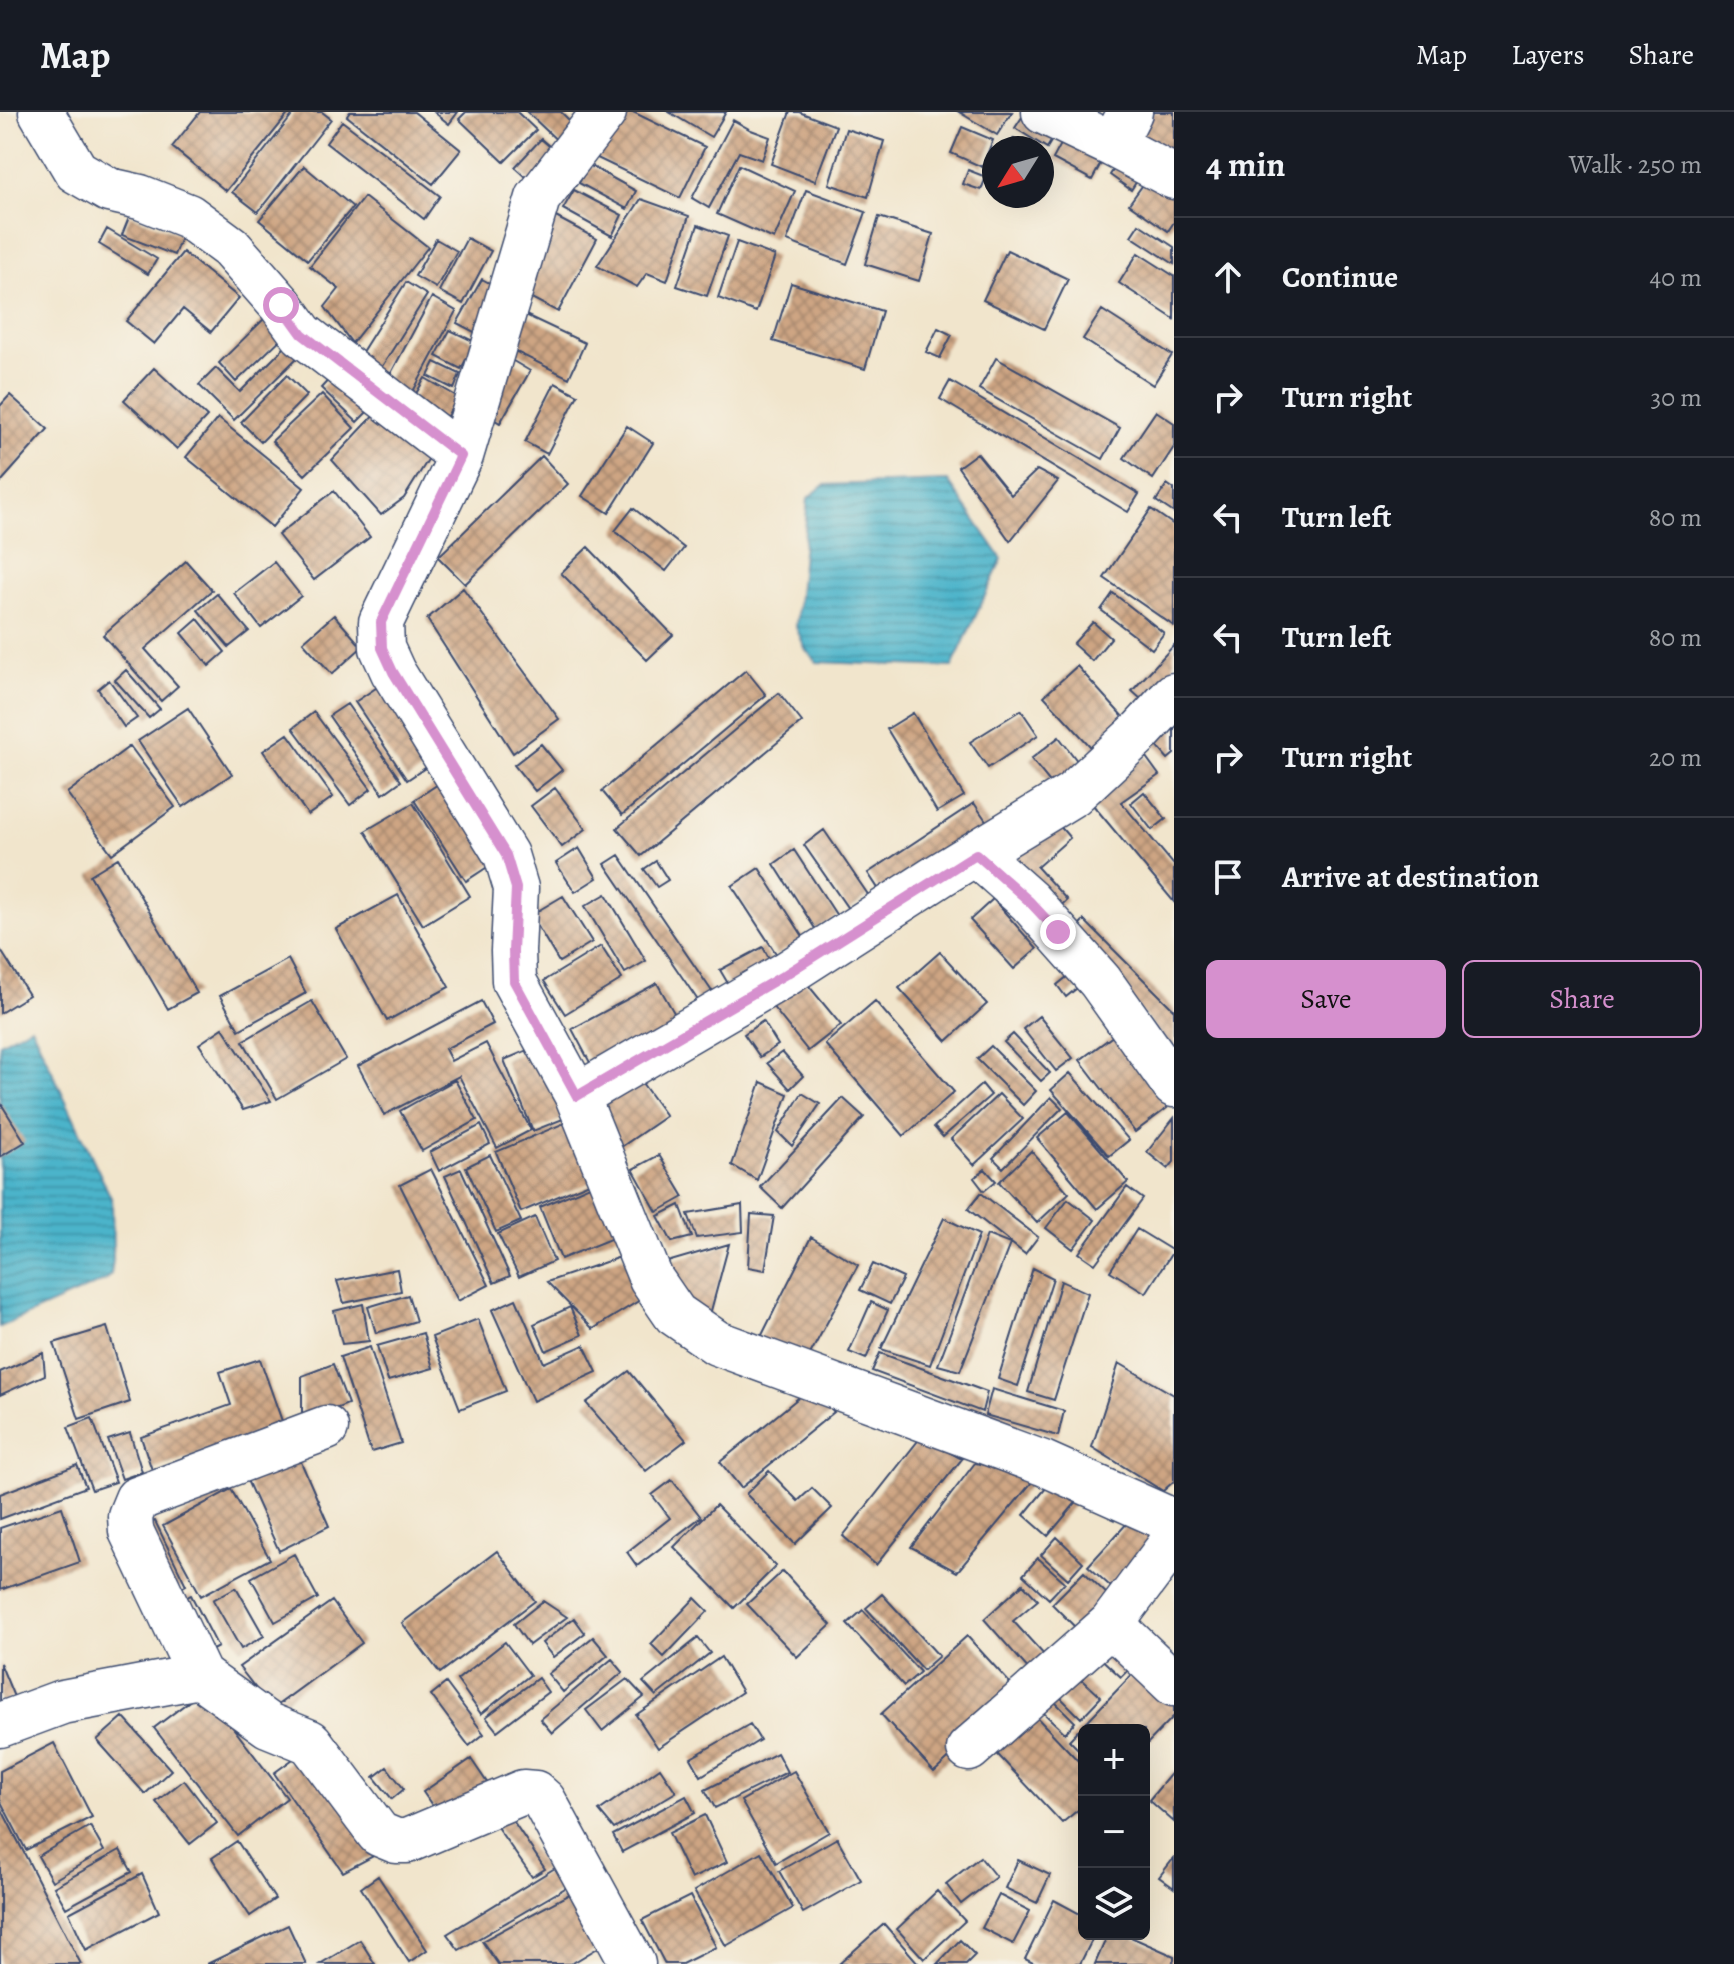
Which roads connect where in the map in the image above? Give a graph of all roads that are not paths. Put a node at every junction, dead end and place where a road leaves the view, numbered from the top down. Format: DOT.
graph roads {
  1 [pos="41,112"];
  2 [pos="604,112"];
  3 [pos="1044,112"];
  4 [pos="1121,128"];
  5 [pos="1174,177"];
  6 [pos="461,456"];
  7 [pos="1174,695"];
  8 [pos="976,854"];
  9 [pos="1174,1085"];
  10 [pos="577,1096"];
  11 [pos="326,1428"];
  12 [pos="1174,1532"];
  13 [pos="1174,1540"];
  14 [pos="1111,1624"];
  15 [pos="200,1676"];
  16 [pos="1174,1684"];
  17 [pos="0,1725"];
  18 [pos="969,1749"];
  19 [pos="633,1964"];
  1 -- 6 [label="street"];
  2 -- 6 [label="street"];
  3 -- 4 [label="street"];
  4 -- 5 [label="street"];
  6 -- 10 [label="street"];
  7 -- 8 [label="street"];
  8 -- 9 [label="street"];
  8 -- 10 [label="street"];
  10 -- 12 [label="street"];
  11 -- 15 [label="street"];
  13 -- 14 [label="street"];
  14 -- 16 [label="street"];
  14 -- 18 [label="street"];
  15 -- 17 [label="street"];
  15 -- 19 [label="street"];
}
